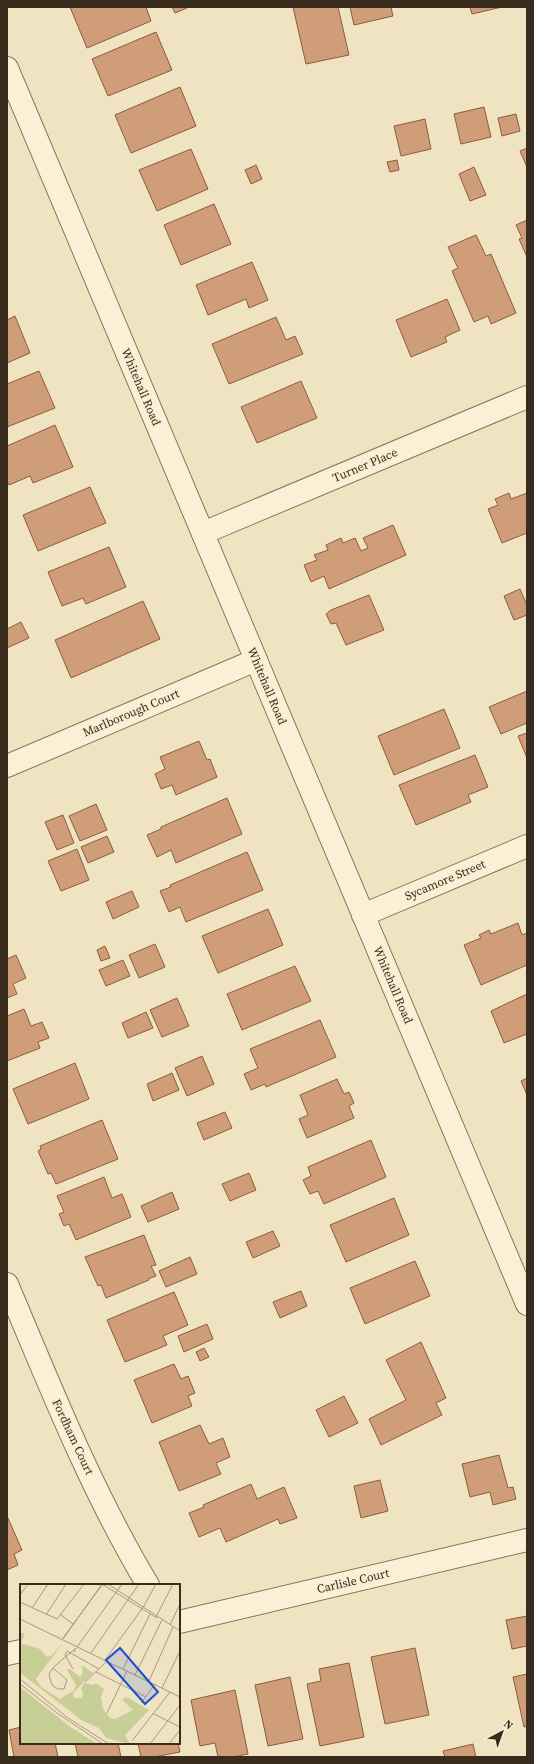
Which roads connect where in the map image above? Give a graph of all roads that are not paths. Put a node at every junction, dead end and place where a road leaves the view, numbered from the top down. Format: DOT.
graph roads {
  1 [pos="7,68"];
  2 [pos="527,397"];
  3 [pos="203,533"];
  4 [pos="256,660"];
  5 [pos="7,766"];
  6 [pos="527,846"];
  7 [pos="363,915"];
  8 [pos="7,1284"];
  9 [pos="527,1304"];
  10 [pos="527,1540"];
  11 [pos="147,1584"];
  12 [pos="180,1622"];
  13 [pos="20,1651"];
  14 [pos="7,1654"];
  1 -- 3 [label="street, Whitehall Road"];
  2 -- 3 [label="street, Turner Place"];
  3 -- 4 [label="street, Whitehall Road"];
  4 -- 5 [label="street, Marlborough Court"];
  4 -- 7 [label="street, Whitehall Road"];
  6 -- 7 [label="street, Sycamore Street"];
  7 -- 9 [label="street, Whitehall Road"];
  8 -- 11 [label="street, Fordham Court"];
  10 -- 12 [label="street, Carlisle Court"];
  13 -- 14 [label="street"];
}
